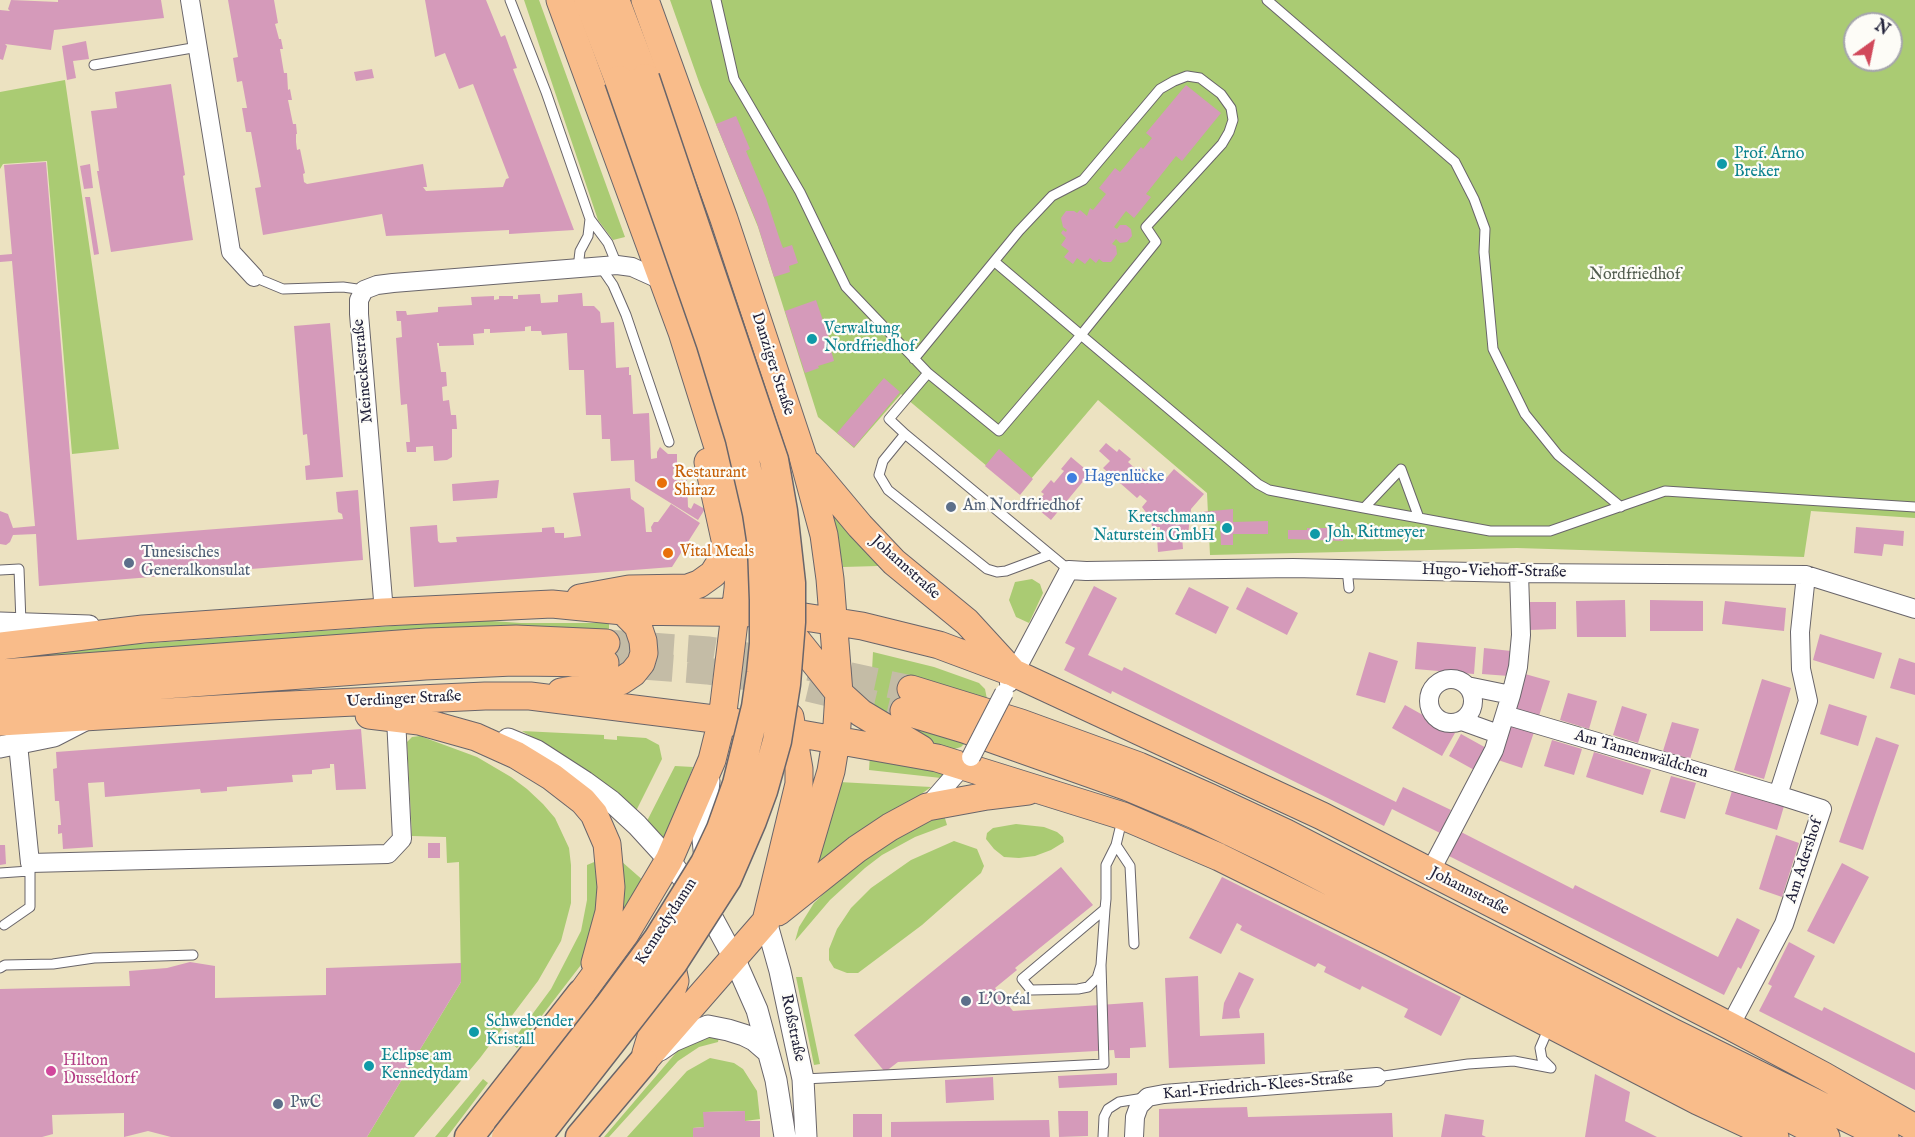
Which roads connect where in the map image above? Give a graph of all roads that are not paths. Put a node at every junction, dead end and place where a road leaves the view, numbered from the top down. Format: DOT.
graph roads {
  1 [pos="190,0"];
  2 [pos="510,0"];
  3 [pos="560,0"];
  4 [pos="588,0"];
  5 [pos="615,0"];
  6 [pos="645,0"];
  7 [pos="716,0"];
  8 [pos="1267,0"];
  9 [pos="198,47"];
  10 [pos="94,65"];
  11 [pos="632,79"];
  12 [pos="590,219"];
  13 [pos="995,262"];
  14 [pos="609,266"];
  15 [pos="578,267"];
  16 [pos="254,277"];
  17 [pos="663,281"];
  18 [pos="364,290"];
  19 [pos="1081,335"];
  20 [pos="914,359"];
  21 [pos="928,373"];
  22 [pos="712,428"];
  23 [pos="905,434"];
  24 [pos="669,442"];
  25 [pos="803,457"];
  26 [pos="722,460"];
  27 [pos="1622,507"];
  28 [pos="1915,507"];
  29 [pos="1364,508"];
  30 [pos="1419,518"];
  31 [pos="1049,555"];
  32 [pos="1347,569"];
  33 [pos="0,570"];
  34 [pos="1069,570"];
  35 [pos="1519,573"];
  36 [pos="1806,575"];
  37 [pos="1349,588"];
  38 [pos="552,604"];
  39 [pos="1915,609"];
  40 [pos="623,611"];
  41 [pos="384,612"];
  42 [pos="736,613"];
  43 [pos="779,613"];
  44 [pos="0,622"];
  45 [pos="835,622"];
  46 [pos="21,623"];
  47 [pos="143,629"];
  48 [pos="0,646"];
  49 [pos="0,673"];
  50 [pos="774,678"];
  51 [pos="1009,683"];
  52 [pos="1467,686"];
  53 [pos="1511,695"];
  54 [pos="530,696"];
  55 [pos="0,697"];
  56 [pos="838,697"];
  57 [pos="268,706"];
  58 [pos="1504,715"];
  59 [pos="93,716"];
  60 [pos="408,719"];
  61 [pos="722,720"];
  62 [pos="1462,721"];
  63 [pos="0,722"];
  64 [pos="797,733"];
  65 [pos="1498,734"];
  66 [pos="836,741"];
  67 [pos="9,746"];
  68 [pos="937,758"];
  69 [pos="712,760"];
  70 [pos="968,761"];
  71 [pos="1035,790"];
  72 [pos="1778,795"];
  73 [pos="927,807"];
  74 [pos="1123,816"];
  75 [pos="1116,845"];
  76 [pos="669,860"];
  77 [pos="29,867"];
  78 [pos="1430,872"];
  79 [pos="0,873"];
  80 [pos="1105,909"];
  81 [pos="709,912"];
  82 [pos="766,921"];
  83 [pos="4,924"];
  84 [pos="1134,944"];
  85 [pos="193,955"];
  86 [pos="609,956"];
  87 [pos="1101,965"];
  88 [pos="0,968"];
  89 [pos="726,968"];
  90 [pos="582,994"];
  91 [pos="1550,1025"];
  92 [pos="1730,1026"];
  93 [pos="768,1052"];
  94 [pos="643,1062"];
  95 [pos="1377,1077"];
  96 [pos="803,1079"];
  97 [pos="1148,1097"];
  98 [pos="1915,1128"];
  99 [pos="469,1137"];
  100 [pos="506,1137"];
  101 [pos="537,1137"];
  102 [pos="580,1137"];
  103 [pos="785,1137"];
  104 [pos="806,1137"];
  105 [pos="1104,1137"];
  106 [pos="1134,1137"];
  107 [pos="1775,1137"];
  108 [pos="1826,1137"];
  109 [pos="1885,1137"];
  1 -- 9 [label="street"];
  2 -- 12 [label="lane"];
  3 -- 17 [label="main road"];
  4 -- 11 [label="highway"];
  5 -- 11 [label="highway"];
  6 -- 25 [label="main road, Danziger Straße"];
  7 -- 20 [label="lane"];
  8 -- 27 [label="lane"];
  9 -- 10 [label="lane"];
  9 -- 16 [label="street"];
  11 -- 50 [label="highway, bridge"];
  12 -- 14 [label="lane"];
  12 -- 15 [label="lane"];
  13 -- 19 [label="lane"];
  13 -- 19 [label="lane"];
  13 -- 20 [label="lane"];
  14 -- 15 [label="street"];
  14 -- 17 [label="street"];
  14 -- 24 [label="lane"];
  15 -- 18 [label="street"];
  16 -- 18 [label="lane"];
  17 -- 22 [label="main road"];
  18 -- 41 [label="street, Meineckestraße"];
  19 -- 21 [label="lane"];
  19 -- 29 [label="lane"];
  20 -- 21 [label="lane"];
  21 -- 23 [label="lane"];
  22 -- 25 [label="main road"];
  22 -- 26 [label="main road"];
  22 -- 38 [label="main road"];
  23 -- 31 [label="lane"];
  23 -- 31 [label="lane"];
  25 -- 45 [label="main road, Danziger Straße"];
  25 -- 51 [label="main road, Johannstraße"];
  26 -- 42 [label="main road, Kennedydamm"];
  26 -- 43 [label="main road"];
  27 -- 28 [label="lane"];
  27 -- 30 [label="lane"];
  29 -- 30 [label="lane"];
  29 -- 30 [label="lane"];
  31 -- 34 [label="lane"];
  32 -- 34 [label="street, Hugo-Viehoff-Straße"];
  32 -- 35 [label="street, Hugo-Viehoff-Straße"];
  32 -- 37 [label="lane"];
  33 -- 46 [label="lane"];
  34 -- 51 [label="street"];
  35 -- 36 [label="street, Hugo-Viehoff-Straße"];
  35 -- 53 [label="street"];
  36 -- 39 [label="street, Hugo-Viehoff-Straße"];
  36 -- 72 [label="street"];
  38 -- 40 [label="main road"];
  38 -- 41 [label="main road"];
  40 -- 42 [label="main road"];
  40 -- 54 [label="main road"];
  41 -- 47 [label="main road"];
  42 -- 43 [label="main road, Johannstraße"];
  42 -- 61 [label="main road, Kennedydamm"];
  42 -- 64 [label="main road"];
  43 -- 45 [label="main road, Johannstraße"];
  43 -- 56 [label="main road"];
  44 -- 46 [label="street"];
  45 -- 51 [label="main road, Johannstraße"];
  45 -- 56 [label="main road, Danziger Straße"];
  46 -- 47 [label="street"];
  47 -- 48 [label="main road"];
  49 -- 55 [label="main road"];
  50 -- 100 [label="highway, Kennedydamm, bridge"];
  50 -- 101 [label="highway, Kennedydamm, bridge"];
  51 -- 70 [label="street, bridge"];
  51 -- 78 [label="main road, Johannstraße"];
  52 -- 53 [label="street"];
  52 -- 62 [label="street"];
  52 -- 62 [label="street"];
  53 -- 58 [label="street"];
  54 -- 57 [label="main road, Uerdinger Straße"];
  54 -- 61 [label="main road, Uerdinger Straße"];
  56 -- 64 [label="main road"];
  56 -- 66 [label="main road, Danziger Straße"];
  56 -- 68 [label="main road"];
  57 -- 59 [label="main road, Uerdinger Straße"];
  57 -- 60 [label="main road"];
  58 -- 65 [label="street"];
  58 -- 72 [label="street, Am Tannenwäldchen"];
  59 -- 63 [label="main road"];
  59 -- 67 [label="street, Uerdinger Straße"];
  60 -- 76 [label="street, Uerdinger Straße"];
  60 -- 77 [label="street, Uerdinger Straße"];
  60 -- 90 [label="main road"];
  61 -- 64 [label="main road, Uerdinger Straße"];
  61 -- 69 [label="main road, Kennedydamm"];
  62 -- 65 [label="street"];
  64 -- 66 [label="main road"];
  64 -- 82 [label="main road"];
  65 -- 78 [label="street"];
  66 -- 68 [label="main road"];
  66 -- 82 [label="main road"];
  67 -- 77 [label="street, Uerdinger Straße"];
  68 -- 70 [label="main road"];
  69 -- 76 [label="main road, Kennedydamm"];
  69 -- 81 [label="street"];
  70 -- 71 [label="main road"];
  70 -- 73 [label="street"];
  71 -- 73 [label="main road"];
  71 -- 74 [label="main road"];
  72 -- 92 [label="street, Am Adershof"];
  73 -- 82 [label="main road"];
  74 -- 75 [label="lane"];
  74 -- 91 [label="main road"];
  75 -- 80 [label="lane"];
  75 -- 84 [label="lane"];
  76 -- 81 [label="street, Uerdinger Straße"];
  76 -- 86 [label="main road, Kennedydamm"];
  77 -- 79 [label="lane"];
  77 -- 83 [label="lane"];
  78 -- 92 [label="main road, Johannstraße"];
  80 -- 87 [label="lane"];
  80 -- 87 [label="lane"];
  81 -- 89 [label="street, Roßstraße"];
  82 -- 89 [label="main road"];
  82 -- 96 [label="street, Roßstraße"];
  85 -- 88 [label="lane"];
  86 -- 90 [label="main road, Kennedydamm"];
  86 -- 94 [label="main road"];
  87 -- 96 [label="lane"];
  89 -- 93 [label="street, Roßstraße"];
  89 -- 94 [label="main road"];
  90 -- 99 [label="highway, Kennedydamm"];
  91 -- 95 [label="lane"];
  91 -- 107 [label="main road"];
  92 -- 98 [label="main road, Johannstraße"];
  93 -- 94 [label="street"];
  93 -- 103 [label="street, Roßstraße"];
  94 -- 102 [label="highway"];
  95 -- 97 [label="street, Karl-Friedrich-Klees-Straße"];
  96 -- 104 [label="street, Roßstraße"];
  97 -- 105 [label="lane"];
  97 -- 106 [label="street, Karl-Friedrich-Klees-Straße"];
  108 -- 109 [label="main road"];
}
